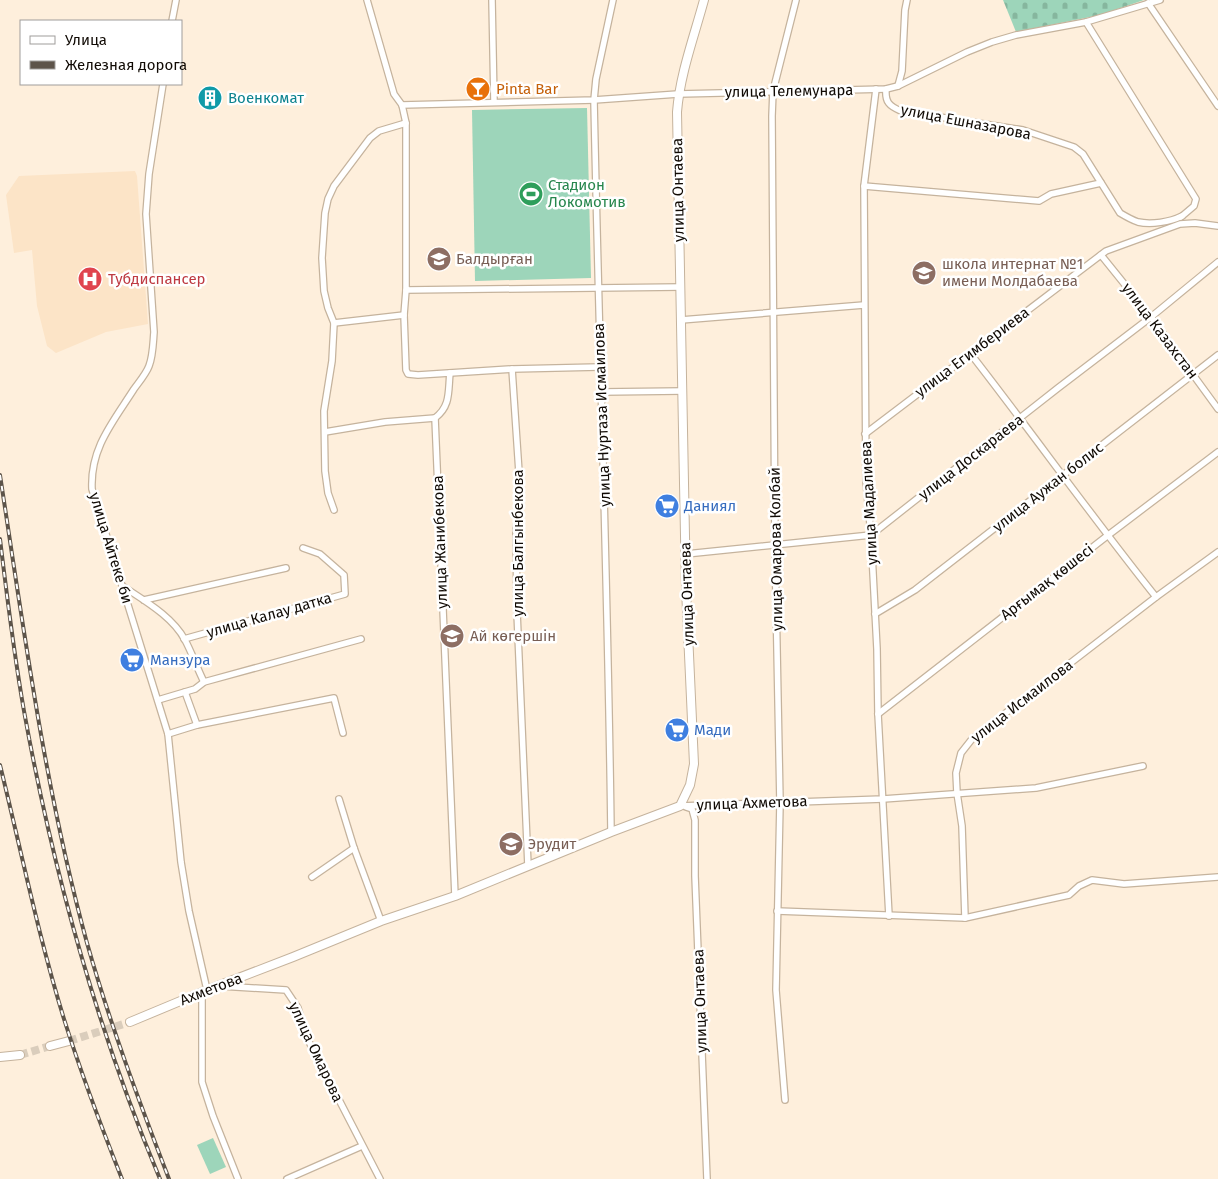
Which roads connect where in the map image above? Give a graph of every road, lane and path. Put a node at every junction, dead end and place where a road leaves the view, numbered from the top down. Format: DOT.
graph roads {
  1 [pos="176,0"];
  2 [pos="367,0"];
  3 [pos="492,0"];
  4 [pos="613,0"];
  5 [pos="704,0"];
  6 [pos="796,0"];
  7 [pos="907,0"];
  8 [pos="1160,0"];
  9 [pos="1148,3"];
  10 [pos="172,20"];
  11 [pos="1086,22"];
  12 [pos="163,85"];
  13 [pos="898,86"];
  14 [pos="876,89"];
  15 [pos="886,89"];
  16 [pos="773,91"];
  17 [pos="678,94"];
  18 [pos="594,100"];
  19 [pos="494,102"];
  20 [pos="402,105"];
  21 [pos="1218,106"];
  22 [pos="406,123"];
  23 [pos="1100,183"];
  24 [pos="864,186"];
  25 [pos="1182,216"];
  26 [pos="1218,226"];
  27 [pos="1170,227"];
  28 [pos="1100,255"];
  29 [pos="1218,262"];
  30 [pos="681,287"];
  31 [pos="598,288"];
  32 [pos="406,290"];
  33 [pos="864,305"];
  34 [pos="774,313"];
  35 [pos="404,316"];
  36 [pos="1151,318"];
  37 [pos="681,320"];
  38 [pos="334,323"];
  39 [pos="970,353"];
  40 [pos="1218,355"];
  41 [pos="600,367"];
  42 [pos="512,369"];
  43 [pos="450,373"];
  44 [pos="1194,374"];
  45 [pos="682,391"];
  46 [pos="602,392"];
  47 [pos="1218,409"];
  48 [pos="435,418"];
  49 [pos="1020,418"];
  50 [pos="325,432"];
  51 [pos="865,434"];
  52 [pos="1218,452"];
  53 [pos="1061,476"];
  54 [pos="334,510"];
  55 [pos="871,535"];
  56 [pos="1107,536"];
  57 [pos="775,546"];
  58 [pos="303,548"];
  59 [pos="1218,552"];
  60 [pos="686,554"];
  61 [pos="286,568"];
  62 [pos="123,587"];
  63 [pos="1156,597"];
  64 [pos="144,600"];
  65 [pos="875,614"];
  66 [pos="184,639"];
  67 [pos="361,639"];
  68 [pos="204,682"];
  69 [pos="185,692"];
  70 [pos="158,700"];
  71 [pos="878,714"];
  72 [pos="196,725"];
  73 [pos="343,733"];
  74 [pos="168,734"];
  75 [pos="1143,766"];
  76 [pos="957,793"];
  77 [pos="883,798"];
  78 [pos="339,799"];
  79 [pos="780,803"];
  80 [pos="680,806"];
  81 [pos="611,832"];
  82 [pos="354,848"];
  83 [pos="528,866"];
  84 [pos="312,877"];
  85 [pos="1218,877"];
  86 [pos="455,896"];
  87 [pos="777,911"];
  88 [pos="889,916"];
  89 [pos="964,918"];
  90 [pos="381,921"];
  91 [pos="293,958"];
  92 [pos="220,986"];
  93 [pos="205,991"];
  94 [pos="130,1022"];
  95 [pos="69,1041"];
  96 [pos="50,1046"];
  97 [pos="20,1055"];
  98 [pos="0,1057"];
  99 [pos="785,1100"];
  100 [pos="362,1146"];
  101 [pos="238,1179"];
  102 [pos="287,1179"];
  103 [pos="380,1179"];
  104 [pos="707,1179"];
  1 -- 10 [label="street"];
  2 -- 20 [label="street"];
  3 -- 19 [label="street"];
  4 -- 18 [label="street, улица Нуртаза Исмаилова"];
  5 -- 17 [label="main road, улица Онтаева"];
  6 -- 16 [label="street, улица Омарова Колбай"];
  7 -- 13 [label="street"];
  8 -- 9 [label="street, улица Телемунара"];
  9 -- 11 [label="street, улица Телемунара"];
  9 -- 21 [label="street"];
  11 -- 13 [label="street, улица Телемунара"];
  11 -- 25 [label="street"];
  12 -- 62 [label="street, улица Айтеке би"];
  13 -- 15 [label="street, улица Телемунара"];
  14 -- 15 [label="street, улица Телемунара"];
  14 -- 16 [label="street, улица Телемунара"];
  14 -- 24 [label="street, улица Мадалиева"];
  15 -- 23 [label="street, улица Ешназарова"];
  16 -- 17 [label="street, улица Телемунара"];
  16 -- 34 [label="street, улица Омарова Колбай"];
  17 -- 18 [label="street, улица Телемунара"];
  17 -- 30 [label="main road, улица Онтаева"];
  18 -- 19 [label="street, улица Телемунара"];
  18 -- 31 [label="street, улица Нуртаза Исмаилова"];
  19 -- 20 [label="street, улица Телемунара"];
  20 -- 22 [label="street"];
  22 -- 32 [label="street"];
  22 -- 38 [label="street"];
  23 -- 24 [label="street"];
  23 -- 25 [label="street, улица Ешназарова"];
  24 -- 33 [label="street, улица Мадалиева"];
  25 -- 27 [label="street"];
  26 -- 27 [label="street, улица Егимбериева"];
  27 -- 28 [label="street, улица Егимбериева"];
  28 -- 36 [label="street, улица Казахстан"];
  28 -- 39 [label="street, улица Егимбериева"];
  29 -- 36 [label="street, улица Доскараева"];
  30 -- 31 [label="street"];
  30 -- 37 [label="main road, улица Онтаева"];
  31 -- 32 [label="street"];
  31 -- 41 [label="street, улица Нуртаза Исмаилова"];
  32 -- 35 [label="street"];
  33 -- 34 [label="street"];
  33 -- 51 [label="street, улица Мадалиева"];
  34 -- 37 [label="street"];
  34 -- 57 [label="street, улица Омарова Колбай"];
  35 -- 38 [label="street"];
  35 -- 43 [label="street"];
  36 -- 44 [label="street, улица Казахстан"];
  36 -- 49 [label="street, улица Доскараева"];
  37 -- 45 [label="main road, улица Онтаева"];
  38 -- 50 [label="street"];
  39 -- 49 [label="street"];
  39 -- 51 [label="street, улица Егимбериева"];
  40 -- 44 [label="street, улица Аужан болис"];
  41 -- 42 [label="street"];
  41 -- 46 [label="street, улица Нуртаза Исмаилова"];
  42 -- 43 [label="street"];
  42 -- 83 [label="street, улица Балгынбекова"];
  43 -- 48 [label="street"];
  44 -- 47 [label="street, улица Казахстан"];
  44 -- 53 [label="street, улица Аужан болис"];
  45 -- 46 [label="street"];
  45 -- 60 [label="main road, улица Онтаева"];
  46 -- 81 [label="street, улица Нуртаза Исмаилова"];
  48 -- 50 [label="street"];
  48 -- 86 [label="street, улица Жанибекова"];
  49 -- 53 [label="street"];
  49 -- 55 [label="street, улица Доскараева"];
  50 -- 54 [label="street"];
  51 -- 55 [label="street, улица Мадалиева"];
  52 -- 56 [label="street, Арғымақ көшесі"];
  53 -- 56 [label="street"];
  53 -- 65 [label="street, улица Аужан болис"];
  55 -- 57 [label="street"];
  55 -- 65 [label="street, улица Мадалиева"];
  56 -- 63 [label="street"];
  56 -- 71 [label="street, Арғымақ көшесі"];
  57 -- 60 [label="street"];
  57 -- 79 [label="street, улица Омарова Колбай"];
  58 -- 66 [label="street, улица Калау датка"];
  59 -- 63 [label="street, улица Исмаилова"];
  60 -- 80 [label="main road, улица Онтаева"];
  61 -- 64 [label="street"];
  62 -- 64 [label="street, улица Калау датка"];
  62 -- 70 [label="street, улица Айтеке би"];
  63 -- 76 [label="street, улица Исмаилова"];
  64 -- 66 [label="street, улица Калау датка"];
  65 -- 71 [label="street, улица Мадалиева"];
  66 -- 68 [label="street, улица Калау датка"];
  67 -- 68 [label="street"];
  68 -- 69 [label="street"];
  69 -- 70 [label="street"];
  69 -- 72 [label="street"];
  70 -- 74 [label="street, улица Айтеке би"];
  71 -- 77 [label="street, улица Мадалиева"];
  72 -- 73 [label="street"];
  72 -- 74 [label="street"];
  74 -- 93 [label="street, улица Айтеке би"];
  75 -- 76 [label="street, улица Ахметова"];
  76 -- 77 [label="street, улица Ахметова"];
  76 -- 89 [label="street, улица Исмаилова"];
  77 -- 79 [label="street, улица Ахметова"];
  77 -- 88 [label="street, улица Мадалиева"];
  78 -- 82 [label="street"];
  79 -- 80 [label="street, улица Ахметова"];
  79 -- 87 [label="street, улица Омарова Колбай"];
  80 -- 81 [label="main road, улица Ахметова"];
  80 -- 104 [label="street, улица Онтаева"];
  81 -- 83 [label="main road, улица Ахметова"];
  82 -- 84 [label="street"];
  82 -- 90 [label="street"];
  83 -- 86 [label="main road, улица Ахметова"];
  85 -- 89 [label="street"];
  86 -- 90 [label="main road, улица Ахметова"];
  87 -- 88 [label="street"];
  87 -- 99 [label="street, улица Омарова Колбай"];
  88 -- 89 [label="street"];
  90 -- 91 [label="main road, улица Ахметова"];
  91 -- 92 [label="main road, Ахметова"];
  92 -- 93 [label="main road, Ахметова"];
  92 -- 100 [label="street, улица Омарова"];
  93 -- 94 [label="main road, Ахметова"];
  93 -- 101 [label="street, улица Айтеке би"];
  95 -- 96 [label="main road"];
  97 -- 98 [label="main road"];
  100 -- 102 [label="street"];
  100 -- 103 [label="street, улица Омарова"];
}
